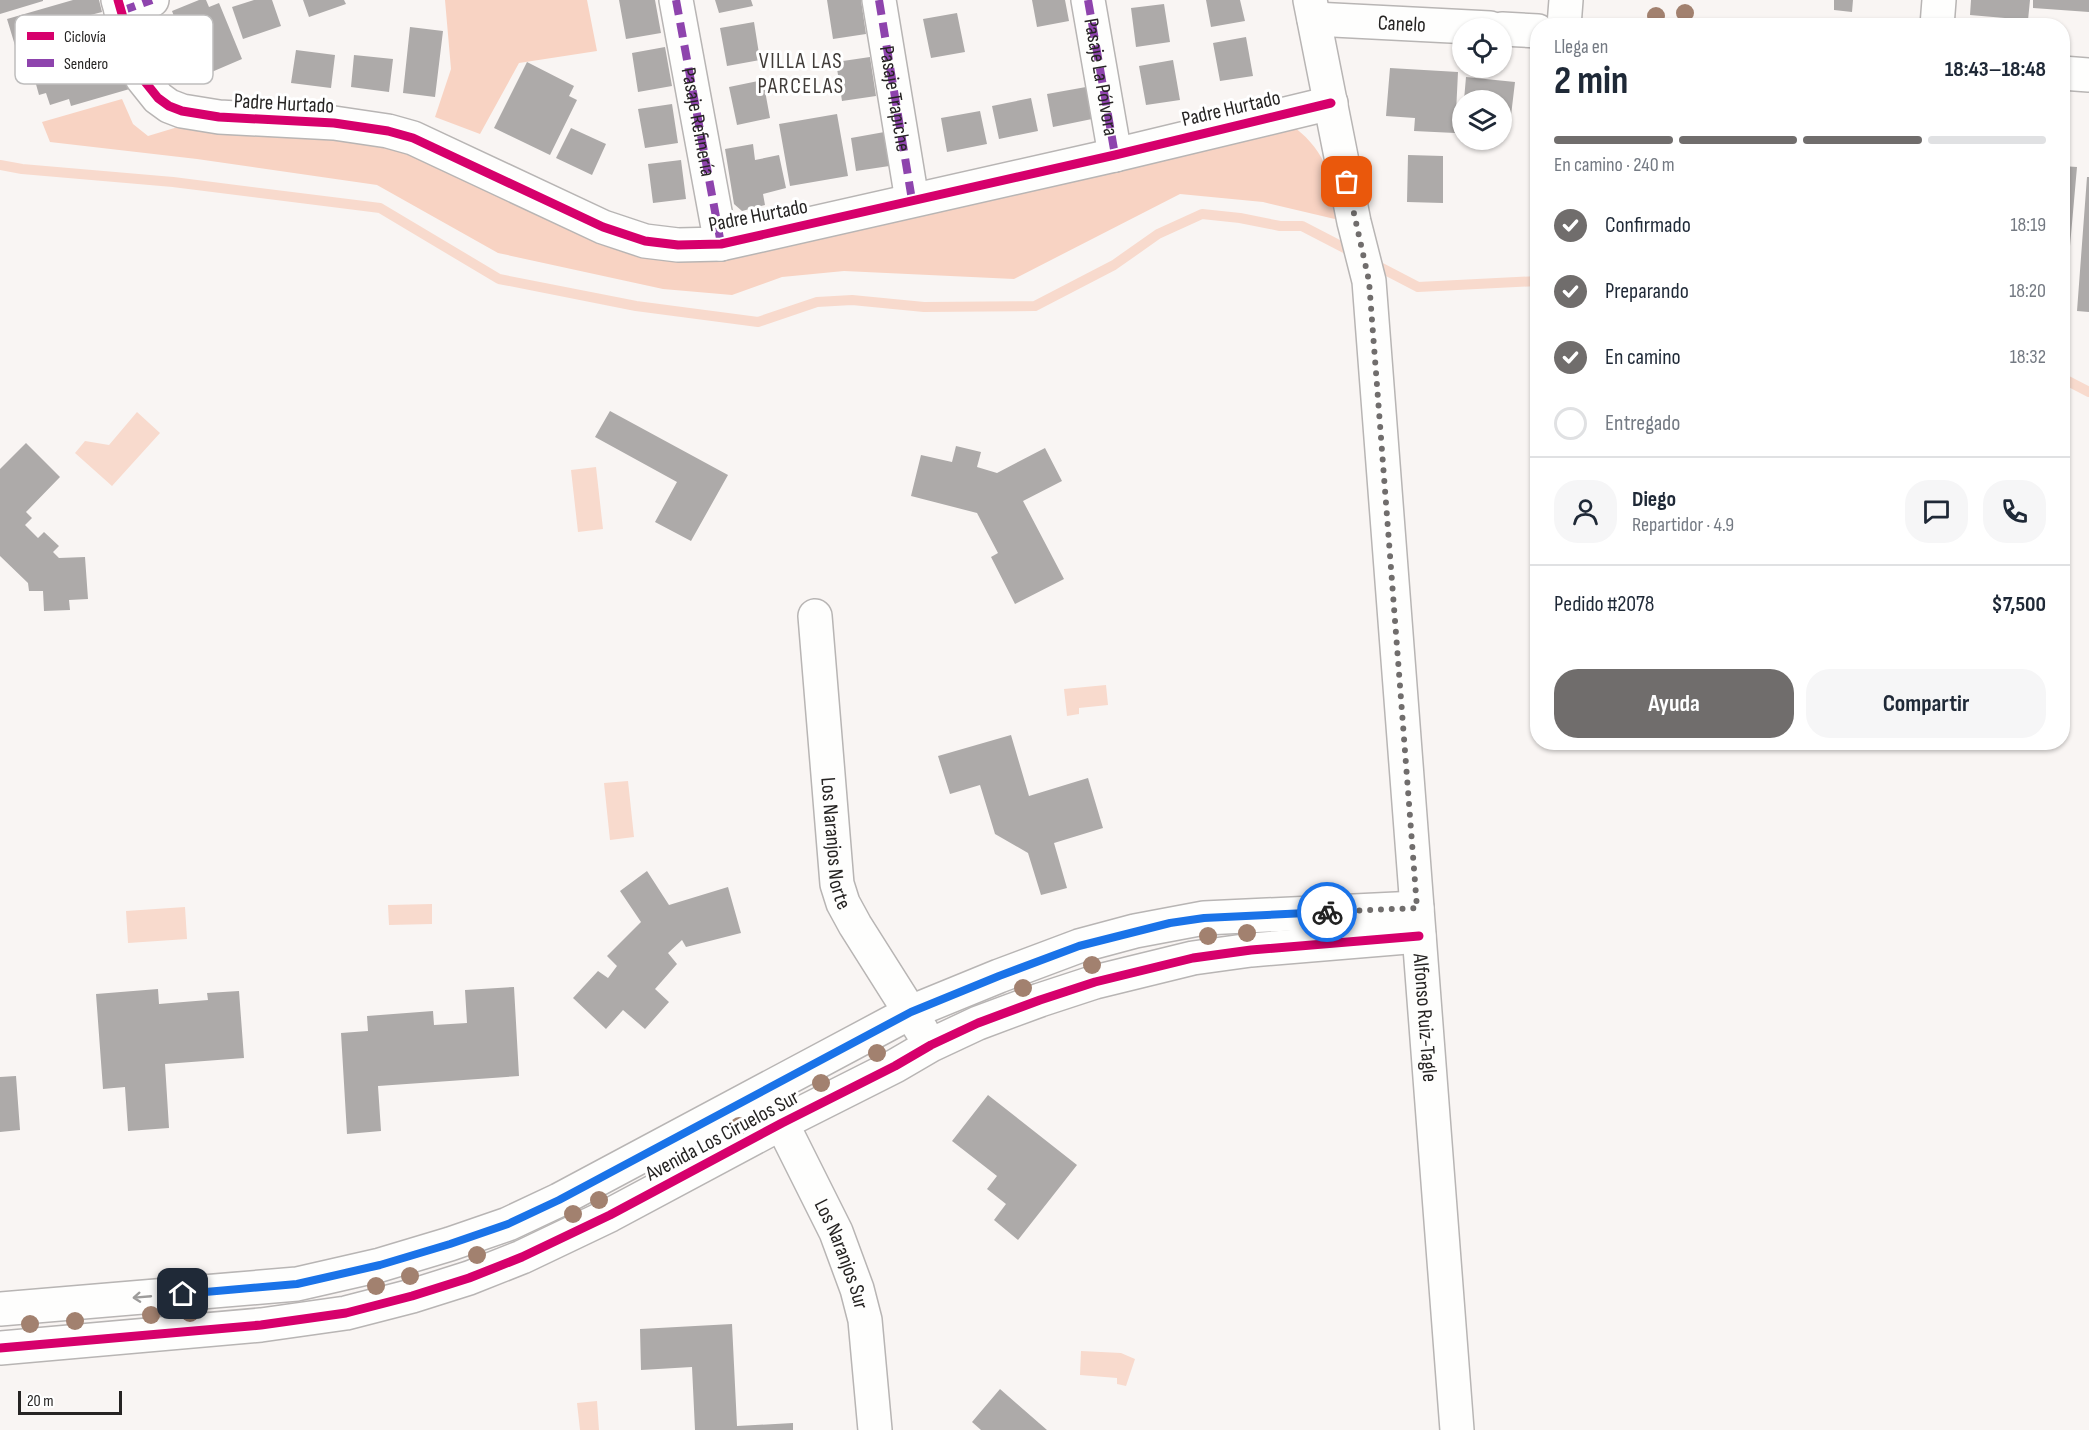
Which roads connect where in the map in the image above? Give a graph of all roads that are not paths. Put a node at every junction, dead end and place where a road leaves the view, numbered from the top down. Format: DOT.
graph roads {
  1 [pos="152,0"];
  2 [pos="676,0"];
  3 [pos="879,0"];
  4 [pos="1088,0"];
  5 [pos="1566,0"];
  6 [pos="1939,0"];
  7 [pos="119,5"];
  8 [pos="1312,10"];
  9 [pos="1565,18"];
  10 [pos="1938,18"];
  11 [pos="1452,24"];
  12 [pos="1512,30"];
  13 [pos="1530,31"];
  14 [pos="2070,74"];
  15 [pos="2089,75"];
  16 [pos="147,84"];
  17 [pos="1331,103"];
  18 [pos="1115,155"];
  19 [pos="912,200"];
  20 [pos="721,244"];
  21 [pos="815,616"];
  22 [pos="1418,922"];
  23 [pos="911,1012"];
  24 [pos="930,1045"];
  25 [pos="765,1090"];
  26 [pos="782,1123"];
  27 [pos="0,1309"];
  28 [pos="0,1348"];
  29 [pos="874,1430"];
  30 [pos="1457,1430"];
  1 -- 7 [label="street"];
  2 -- 20 [label="street, Pasaje Refinería"];
  3 -- 19 [label="street, Pasaje Trapiche"];
  4 -- 18 [label="street, Pasaje La Pólvora"];
  5 -- 9 [label="street"];
  6 -- 10 [label="street"];
  8 -- 11 [label="street, Canelo"];
  8 -- 17 [label="street, Alfonso Ruiz-Tagle"];
  12 -- 13 [label="street"];
  14 -- 15 [label="street"];
  16 -- 20 [label="street, Padre Hurtado"];
  17 -- 18 [label="street, Padre Hurtado"];
  17 -- 22 [label="street, Alfonso Ruiz-Tagle"];
  18 -- 19 [label="street, Padre Hurtado"];
  19 -- 20 [label="street, Padre Hurtado"];
  21 -- 23 [label="street, Los Naranjos Norte"];
  22 -- 23 [label="street"];
  22 -- 24 [label="street, Avenida Los Ciruelos Sur"];
  22 -- 30 [label="street, Alfonso Ruiz-Tagle"];
  23 -- 24 [label="street, Los Naranjos Norte"];
  23 -- 25 [label="street"];
  24 -- 26 [label="street, Avenida Los Ciruelos Sur"];
  25 -- 26 [label="street, Los Naranjos Sur"];
  25 -- 27 [label="street, one-way"];
  26 -- 28 [label="street, Avenida Los Ciruelos Sur"];
  26 -- 29 [label="street, Los Naranjos Sur"];
}
